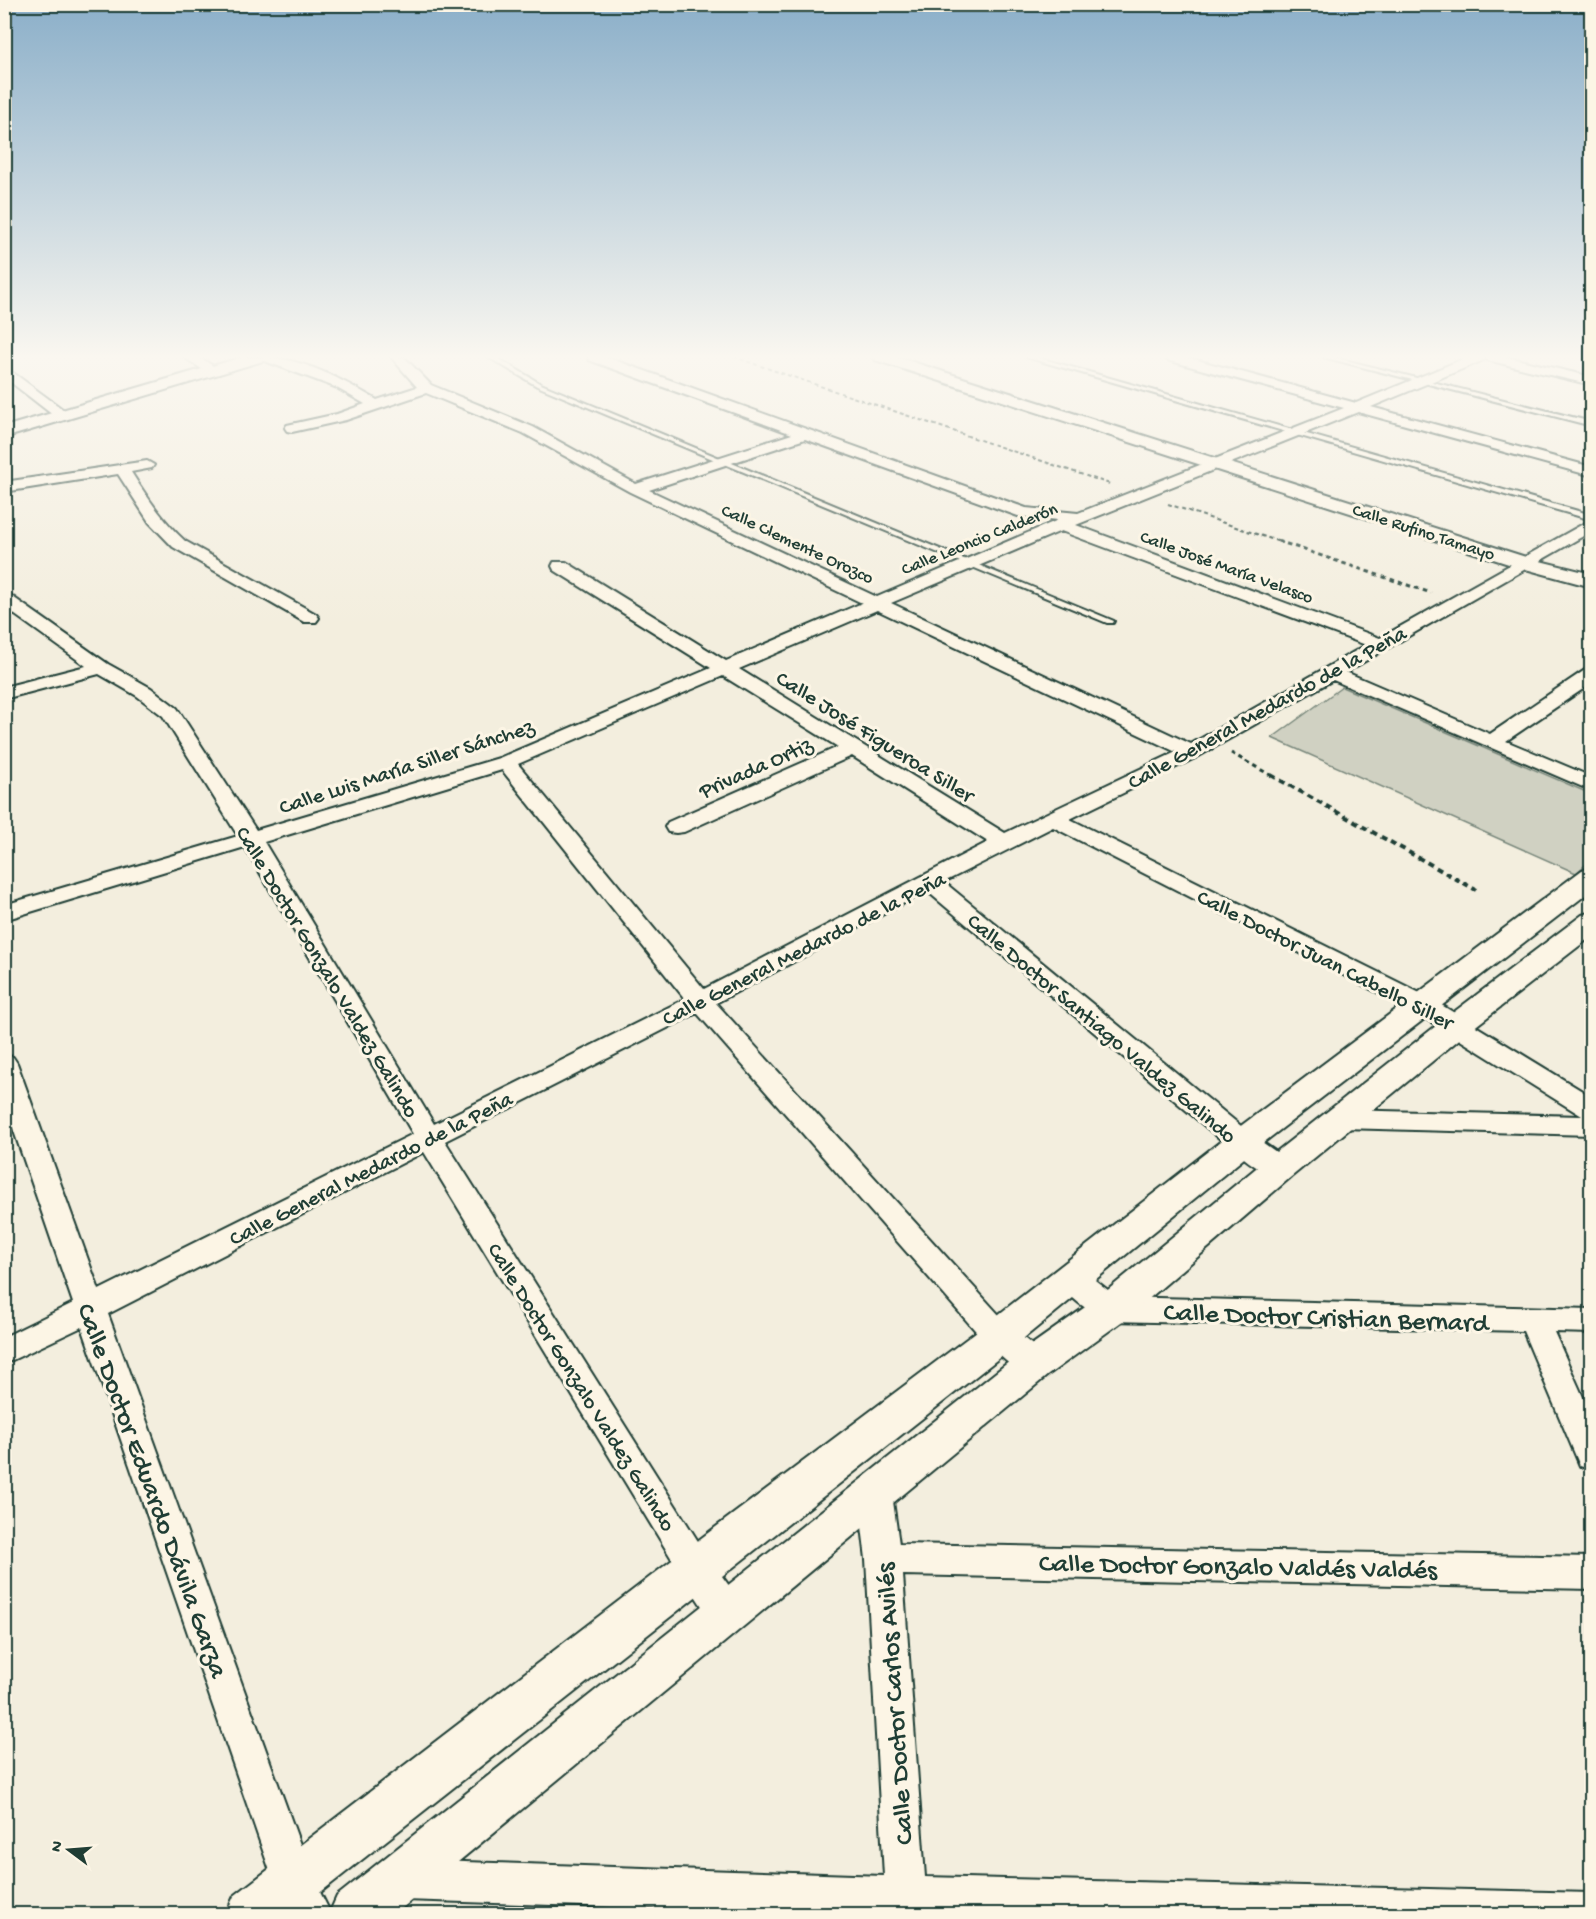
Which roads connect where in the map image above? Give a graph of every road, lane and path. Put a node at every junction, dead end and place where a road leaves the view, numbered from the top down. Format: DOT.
graph roads {
  1 [pos="558,447"];
  2 [pos="691,447"];
  3 [pos="766,447"];
  4 [pos="840,447"];
  5 [pos="998,447"];
  6 [pos="1174,447"];
  7 [pos="1178,447"];
  8 [pos="1260,447"];
  9 [pos="1338,447"];
  10 [pos="1501,447"];
  11 [pos="724,460"];
  12 [pos="1221,461"];
  13 [pos="147,465"];
  14 [pos="122,468"];
  15 [pos="1592,472"];
  16 [pos="4,487"];
  17 [pos="635,489"];
  18 [pos="1138,494"];
  19 [pos="1024,513"];
  20 [pos="1080,517"];
  21 [pos="1592,518"];
  22 [pos="1592,524"];
  23 [pos="1061,525"];
  24 [pos="1043,532"];
  25 [pos="1533,558"];
  26 [pos="971,562"];
  27 [pos="560,566"];
  28 [pos="1592,568"];
  29 [pos="1592,581"];
  30 [pos="4,599"];
  31 [pos="1454,601"];
  32 [pos="877,602"];
  33 [pos="310,618"];
  34 [pos="1110,621"];
  35 [pos="1380,644"];
  36 [pos="100,668"];
  37 [pos="723,669"];
  38 [pos="1333,673"];
  39 [pos="1592,674"];
  40 [pos="4,693"];
  41 [pos="1491,742"];
  42 [pos="1202,747"];
  43 [pos="854,748"];
  44 [pos="506,762"];
  45 [pos="1592,785"];
  46 [pos="1054,819"];
  47 [pos="676,827"];
  48 [pos="252,840"];
  49 [pos="1004,842"];
  50 [pos="1592,876"];
  51 [pos="930,882"];
  52 [pos="1476,891"];
  53 [pos="4,913"];
  54 [pos="1592,921"];
  55 [pos="700,1001"];
  56 [pos="1421,1004"];
  57 [pos="1457,1025"];
  58 [pos="4,1063"];
  59 [pos="1592,1110"];
  60 [pos="1342,1119"];
  61 [pos="1592,1126"];
  62 [pos="428,1137"];
  63 [pos="1242,1143"];
  64 [pos="1280,1168"];
  65 [pos="1071,1278"];
  66 [pos="89,1309"];
  67 [pos="1112,1309"];
  68 [pos="1534,1322"];
  69 [pos="1592,1322"];
  70 [pos="999,1336"];
  71 [pos="4,1353"];
  72 [pos="1035,1364"];
  73 [pos="1592,1456"];
  74 [pos="875,1494"];
  75 [pos="884,1559"];
  76 [pos="696,1568"];
  77 [pos="1592,1573"];
  78 [pos="728,1614"];
  79 [pos="399,1880"];
  80 [pos="302,1899"];
  81 [pos="907,1906"];
  82 [pos="252,1914"];
  83 [pos="355,1914"];
  84 [pos="1592,1914"];
  1 -- 17 [label="street, Calle Clemente Orozco"];
  2 -- 11 [label="lane"];
  3 -- 11 [label="street"];
  4 -- 19 [label="street"];
  5 -- 18 [label="path"];
  6 -- 12 [label="street, Calle Rufino Tamayo"];
  7 -- 12 [label="street, Calle Rufino Tamayo"];
  8 -- 12 [label="street, Calle Leoncio Calderón"];
  9 -- 21 [label="lane"];
  10 -- 15 [label="street"];
  11 -- 17 [label="street"];
  11 -- 26 [label="lane"];
  12 -- 18 [label="street, Calle Leoncio Calderón"];
  12 -- 25 [label="street, Calle Rufino Tamayo"];
  13 -- 14 [label="street"];
  14 -- 16 [label="street"];
  14 -- 33 [label="street"];
  17 -- 32 [label="street, Calle Clemente Orozco"];
  18 -- 20 [label="street, Calle Leoncio Calderón"];
  18 -- 31 [label="path"];
  19 -- 20 [label="street"];
  19 -- 24 [label="street"];
  20 -- 23 [label="street, Calle Leoncio Calderón"];
  22 -- 25 [label="street, Calle General Medardo de la Peña"];
  23 -- 24 [label="street, Calle Leoncio Calderón"];
  23 -- 35 [label="street, Calle José María Velasco"];
  24 -- 26 [label="street, Calle Leoncio Calderón"];
  25 -- 28 [label="street, Calle Rufino Tamayo"];
  25 -- 29 [label="street, Calle Rufino Tamayo"];
  25 -- 31 [label="street, Calle General Medardo de la Peña"];
  26 -- 32 [label="street, Calle Leoncio Calderón"];
  26 -- 34 [label="lane"];
  27 -- 37 [label="street, Calle José Figueroa Siller"];
  30 -- 36 [label="street, Calle Doctor Gonzalo Valdez Galindo"];
  31 -- 35 [label="street, Calle General Medardo de la Peña"];
  32 -- 37 [label="street, Calle Luis María Siller Sánchez"];
  32 -- 42 [label="street, Calle Clemente Orozco"];
  35 -- 38 [label="street, Calle General Medardo de la Peña"];
  36 -- 40 [label="street"];
  36 -- 48 [label="street, Calle Doctor Gonzalo Valdez Galindo"];
  37 -- 43 [label="street, Calle José Figueroa Siller"];
  37 -- 44 [label="street, Calle Luis María Siller Sánchez"];
  38 -- 41 [label="street"];
  38 -- 42 [label="street, Calle General Medardo de la Peña"];
  39 -- 41 [label="street"];
  41 -- 45 [label="street"];
  42 -- 46 [label="street, Calle General Medardo de la Peña"];
  42 -- 52 [label="path"];
  43 -- 47 [label="street, Privada Ortiz"];
  43 -- 49 [label="street, Calle José Figueroa Siller"];
  44 -- 48 [label="street, Calle Luis María Siller Sánchez"];
  44 -- 55 [label="street"];
  46 -- 49 [label="street, Calle General Medardo de la Peña"];
  46 -- 56 [label="street, Calle Doctor Juan Cabello Siller"];
  48 -- 53 [label="street, Calle Luis María Siller Sánchez"];
  48 -- 62 [label="street, Calle Doctor Gonzalo Valdez Galindo"];
  49 -- 51 [label="street, Calle General Medardo de la Peña"];
  50 -- 56 [label="street"];
  51 -- 55 [label="street, Calle General Medardo de la Peña"];
  51 -- 63 [label="street, Calle Doctor Santiago Valdez Galindo"];
  54 -- 57 [label="street"];
  55 -- 62 [label="street, Calle General Medardo de la Peña"];
  55 -- 70 [label="street"];
  56 -- 57 [label="street, Calle Doctor Juan Cabello Siller"];
  56 -- 63 [label="street"];
  57 -- 59 [label="street, Calle Doctor Juan Cabello Siller"];
  57 -- 60 [label="street"];
  58 -- 66 [label="street, Calle Doctor Eduardo Dávila Garza"];
  60 -- 61 [label="street"];
  60 -- 64 [label="street"];
  62 -- 66 [label="street, Calle General Medardo de la Peña"];
  62 -- 76 [label="street, Calle Doctor Gonzalo Valdez Galindo"];
  63 -- 64 [label="street, Calle Doctor Santiago Valdez Galindo"];
  63 -- 65 [label="street"];
  64 -- 67 [label="street"];
  65 -- 67 [label="street"];
  65 -- 70 [label="street"];
  66 -- 71 [label="street, Calle General Medardo de la Peña"];
  66 -- 80 [label="street, Calle Doctor Eduardo Dávila Garza"];
  67 -- 68 [label="street, Calle Doctor Cristian Bernard"];
  67 -- 72 [label="street"];
  68 -- 69 [label="street, Calle Doctor Cristian Bernard"];
  68 -- 73 [label="street"];
  70 -- 72 [label="street"];
  70 -- 76 [label="street"];
  72 -- 74 [label="street"];
  74 -- 75 [label="street, Calle Doctor Carlos Avilés"];
  74 -- 78 [label="street"];
  75 -- 77 [label="street, Calle Doctor Gonzalo Valdés Valdés"];
  75 -- 81 [label="street, Calle Doctor Carlos Avilés"];
  76 -- 78 [label="street, Calle Doctor Gonzalo Valdez Galindo"];
  76 -- 80 [label="street"];
  78 -- 79 [label="street"];
  79 -- 81 [label="street"];
  79 -- 83 [label="street"];
  80 -- 82 [label="street"];
  81 -- 84 [label="street"];
}
